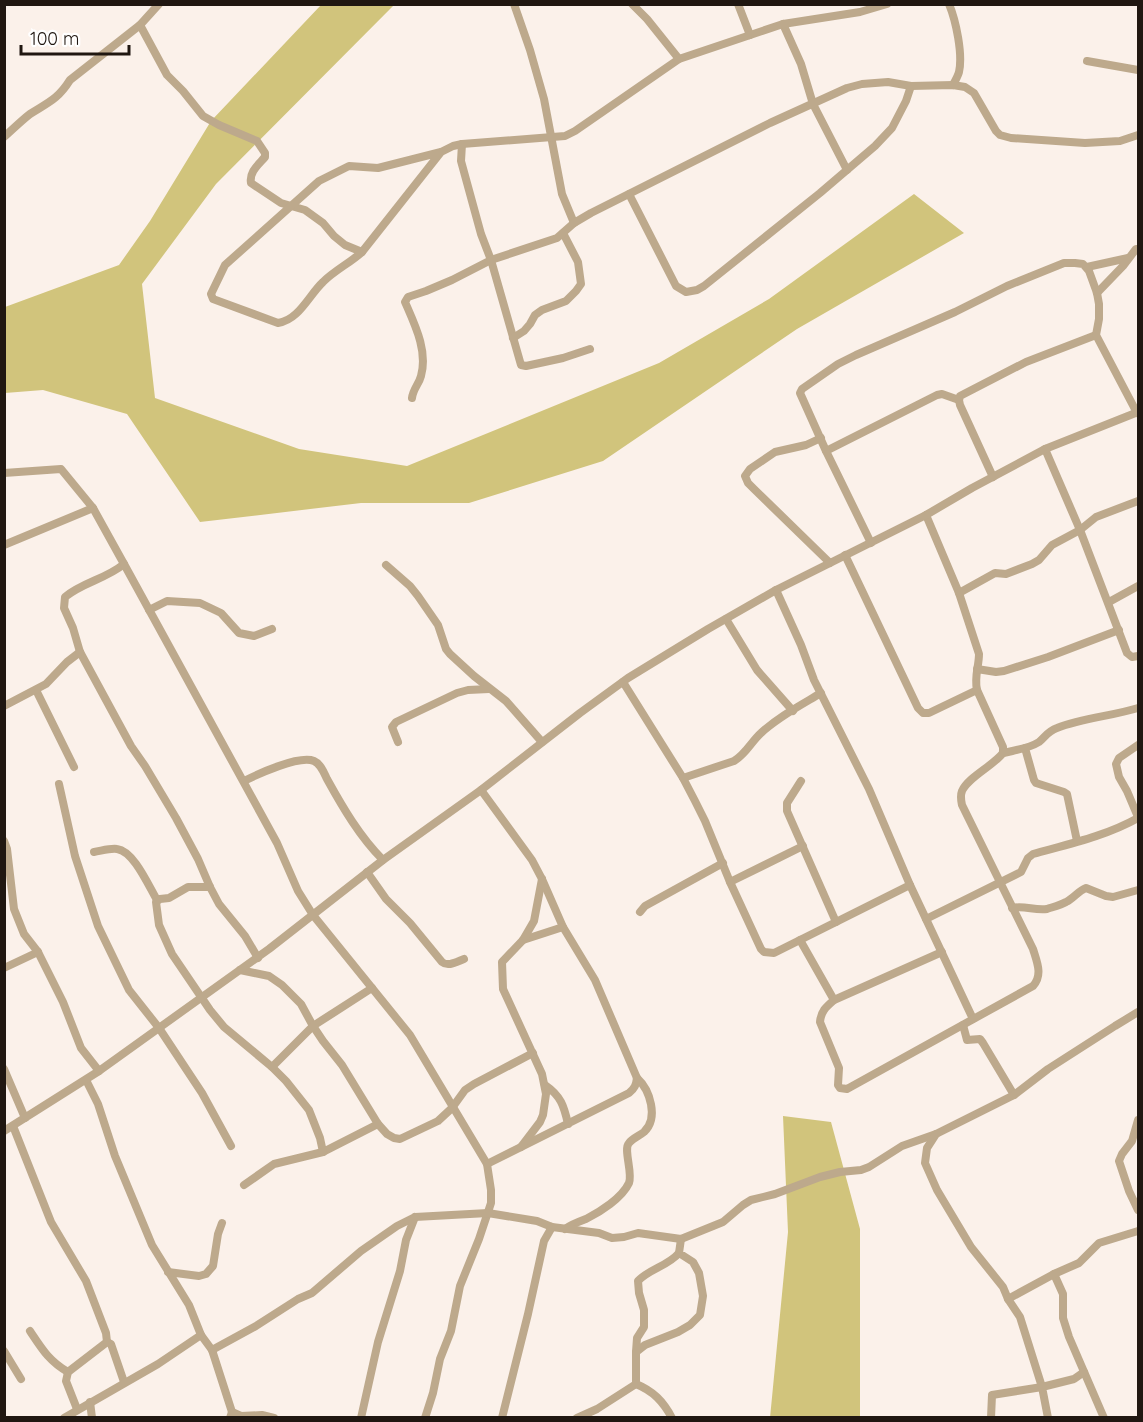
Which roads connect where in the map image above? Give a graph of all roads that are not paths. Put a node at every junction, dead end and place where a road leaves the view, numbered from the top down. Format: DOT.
graph roads {
  1 [pos="159,4"];
  2 [pos="514,4"];
  3 [pos="632,4"];
  4 [pos="738,4"];
  5 [pos="886,4"];
  6 [pos="949,4"];
  7 [pos="859,8"];
  8 [pos="783,24"];
  9 [pos="140,25"];
  10 [pos="750,35"];
  11 [pos="680,59"];
  12 [pos="1087,61"];
  13 [pos="1138,70"];
  14 [pos="953,85"];
  15 [pos="911,86"];
  16 [pos="813,104"];
  17 [pos="1138,135"];
  18 [pos="4,136"];
  19 [pos="552,136"];
  20 [pos="462,144"];
  21 [pos="441,152"];
  22 [pos="847,170"];
  23 [pos="629,194"];
  24 [pos="291,206"];
  25 [pos="574,223"];
  26 [pos="563,233"];
  27 [pos="1138,249"];
  28 [pos="362,252"];
  29 [pos="1128,258"];
  30 [pos="490,260"];
  31 [pos="1087,267"];
  32 [pos="1097,293"];
  33 [pos="1096,335"];
  34 [pos="513,338"];
  35 [pos="590,349"];
  36 [pos="412,398"];
  37 [pos="959,400"];
  38 [pos="1138,413"];
  39 [pos="821,438"];
  40 [pos="1045,449"];
  41 [pos="826,451"];
  42 [pos="4,474"];
  43 [pos="993,477"];
  44 [pos="1138,501"];
  45 [pos="93,508"];
  46 [pos="926,515"];
  47 [pos="1080,530"];
  48 [pos="871,543"];
  49 [pos="4,545"];
  50 [pos="845,555"];
  51 [pos="830,563"];
  52 [pos="124,564"];
  53 [pos="386,565"];
  54 [pos="1138,586"];
  55 [pos="776,590"];
  56 [pos="959,593"];
  57 [pos="1109,602"];
  58 [pos="149,610"];
  59 [pos="726,619"];
  60 [pos="272,629"];
  61 [pos="1119,630"];
  62 [pos="80,652"];
  63 [pos="1138,656"];
  64 [pos="977,669"];
  65 [pos="623,682"];
  66 [pos="489,689"];
  67 [pos="36,690"];
  68 [pos="977,690"];
  69 [pos="821,693"];
  70 [pos="4,706"];
  71 [pos="1138,708"];
  72 [pos="793,711"];
  73 [pos="398,742"];
  74 [pos="542,742"];
  75 [pos="1138,745"];
  76 [pos="1025,748"];
  77 [pos="1003,753"];
  78 [pos="74,767"];
  79 [pos="683,778"];
  80 [pos="801,781"];
  81 [pos="244,782"];
  82 [pos="59,784"];
  83 [pos="481,790"];
  84 [pos="1138,818"];
  85 [pos="4,841"];
  86 [pos="1077,841"];
  87 [pos="803,846"];
  88 [pos="94,852"];
  89 [pos="383,860"];
  90 [pos="723,863"];
  91 [pos="367,872"];
  92 [pos="542,879"];
  93 [pos="730,882"];
  94 [pos="1000,883"];
  95 [pos="910,885"];
  96 [pos="210,887"];
  97 [pos="1138,890"];
  98 [pos="157,900"];
  99 [pos="1012,909"];
  100 [pos="640,912"];
  101 [pos="313,915"];
  102 [pos="926,919"];
  103 [pos="836,922"];
  104 [pos="563,927"];
  105 [pos="523,940"];
  106 [pos="800,940"];
  107 [pos="38,952"];
  108 [pos="942,952"];
  109 [pos="258,958"];
  110 [pos="464,959"];
  111 [pos="4,968"];
  112 [pos="240,970"];
  113 [pos="372,988"];
  114 [pos="202,997"];
  115 [pos="834,1000"];
  116 [pos="1138,1012"];
  117 [pos="973,1020"];
  118 [pos="963,1025"];
  119 [pos="313,1026"];
  120 [pos="159,1028"];
  121 [pos="533,1053"];
  122 [pos="272,1067"];
  123 [pos="4,1070"];
  124 [pos="99,1071"];
  125 [pos="637,1078"];
  126 [pos="86,1080"];
  127 [pos="545,1085"];
  128 [pos="1014,1095"];
  129 [pos="452,1108"];
  130 [pos="25,1118"];
  131 [pos="1138,1120"];
  132 [pos="378,1124"];
  133 [pos="568,1124"];
  134 [pos="13,1126"];
  135 [pos="4,1131"];
  136 [pos="936,1134"];
  137 [pos="231,1146"];
  138 [pos="520,1148"];
  139 [pos="323,1152"];
  140 [pos="487,1164"];
  141 [pos="244,1185"];
  142 [pos="1138,1210"];
  143 [pos="488,1213"];
  144 [pos="415,1217"];
  145 [pos="222,1224"];
  146 [pos="552,1227"];
  147 [pos="565,1229"];
  148 [pos="1138,1231"];
  149 [pos="681,1239"];
  150 [pos="680,1253"];
  151 [pos="168,1272"];
  152 [pos="1054,1274"];
  153 [pos="1008,1299"];
  154 [pos="30,1331"];
  155 [pos="201,1335"];
  156 [pos="107,1342"];
  157 [pos="212,1350"];
  158 [pos="4,1351"];
  159 [pos="636,1353"];
  160 [pos="68,1372"];
  161 [pos="1084,1372"];
  162 [pos="21,1379"];
  163 [pos="124,1382"];
  164 [pos="636,1384"];
  165 [pos="1042,1387"];
  166 [pos="90,1402"];
  167 [pos="77,1409"];
  168 [pos="597,1413"];
  169 [pos="231,1415"];
  170 [pos="64,1418"];
  171 [pos="93,1418"];
  172 [pos="274,1418"];
  173 [pos="361,1418"];
  174 [pos="425,1418"];
  175 [pos="502,1418"];
  176 [pos="577,1418"];
  177 [pos="672,1418"];
  178 [pos="991,1418"];
  179 [pos="1048,1418"];
  180 [pos="1104,1418"];
  1 -- 9 [label="street"];
  2 -- 19 [label="street"];
  3 -- 11 [label="street"];
  4 -- 10 [label="street"];
  5 -- 7 [label="street"];
  6 -- 14 [label="street"];
  7 -- 8 [label="street"];
  8 -- 10 [label="street"];
  8 -- 16 [label="street"];
  9 -- 18 [label="street"];
  9 -- 24 [label="street"];
  10 -- 11 [label="street"];
  11 -- 19 [label="street"];
  12 -- 13 [label="street"];
  14 -- 15 [label="street"];
  14 -- 17 [label="street"];
  15 -- 16 [label="street"];
  15 -- 22 [label="street"];
  16 -- 22 [label="street"];
  16 -- 23 [label="street"];
  19 -- 20 [label="street"];
  19 -- 25 [label="street"];
  20 -- 21 [label="street"];
  20 -- 30 [label="street"];
  21 -- 24 [label="street"];
  21 -- 28 [label="street"];
  22 -- 23 [label="street"];
  23 -- 25 [label="street"];
  24 -- 28 [label="street"];
  24 -- 28 [label="street"];
  25 -- 26 [label="street"];
  26 -- 30 [label="street"];
  26 -- 34 [label="street"];
  27 -- 29 [label="street"];
  29 -- 31 [label="street"];
  29 -- 32 [label="street"];
  30 -- 34 [label="street"];
  30 -- 36 [label="street"];
  31 -- 32 [label="street"];
  31 -- 39 [label="street"];
  32 -- 33 [label="street"];
  33 -- 37 [label="street"];
  33 -- 38 [label="street"];
  34 -- 35 [label="street"];
  37 -- 41 [label="street"];
  37 -- 43 [label="street"];
  38 -- 40 [label="street"];
  39 -- 41 [label="street"];
  39 -- 51 [label="street"];
  40 -- 43 [label="street"];
  40 -- 47 [label="street"];
  41 -- 48 [label="street"];
  42 -- 45 [label="street"];
  43 -- 46 [label="street"];
  44 -- 47 [label="street"];
  45 -- 49 [label="street"];
  45 -- 52 [label="street"];
  46 -- 48 [label="street"];
  46 -- 56 [label="street"];
  47 -- 56 [label="street"];
  47 -- 57 [label="street"];
  48 -- 50 [label="street"];
  50 -- 51 [label="street"];
  50 -- 68 [label="street"];
  51 -- 55 [label="street"];
  52 -- 58 [label="street"];
  52 -- 62 [label="street"];
  53 -- 66 [label="street"];
  54 -- 57 [label="street"];
  55 -- 59 [label="street"];
  55 -- 69 [label="street"];
  56 -- 64 [label="street"];
  57 -- 61 [label="street"];
  58 -- 60 [label="street"];
  58 -- 81 [label="street"];
  59 -- 65 [label="street"];
  59 -- 72 [label="street"];
  61 -- 63 [label="street"];
  61 -- 64 [label="street"];
  62 -- 67 [label="street"];
  62 -- 96 [label="street"];
  64 -- 68 [label="street"];
  65 -- 74 [label="street"];
  65 -- 79 [label="street"];
  66 -- 73 [label="street"];
  66 -- 74 [label="street"];
  67 -- 70 [label="street"];
  67 -- 78 [label="street"];
  68 -- 77 [label="street"];
  69 -- 72 [label="street"];
  69 -- 95 [label="street"];
  71 -- 76 [label="street"];
  72 -- 79 [label="street"];
  74 -- 83 [label="street"];
  75 -- 84 [label="street"];
  76 -- 77 [label="street"];
  76 -- 86 [label="street"];
  77 -- 94 [label="street"];
  79 -- 90 [label="street"];
  80 -- 87 [label="street"];
  81 -- 89 [label="street"];
  81 -- 101 [label="street"];
  82 -- 120 [label="street"];
  83 -- 89 [label="street"];
  83 -- 92 [label="street"];
  84 -- 86 [label="street"];
  85 -- 107 [label="street"];
  86 -- 94 [label="street"];
  87 -- 93 [label="street"];
  87 -- 103 [label="street"];
  88 -- 98 [label="street"];
  89 -- 91 [label="street"];
  90 -- 93 [label="street"];
  90 -- 100 [label="street"];
  91 -- 101 [label="street"];
  91 -- 110 [label="street"];
  92 -- 104 [label="street"];
  92 -- 105 [label="street"];
  93 -- 106 [label="street"];
  94 -- 99 [label="street"];
  94 -- 102 [label="street"];
  95 -- 102 [label="street"];
  95 -- 103 [label="street"];
  96 -- 98 [label="street"];
  96 -- 109 [label="street"];
  97 -- 99 [label="street"];
  98 -- 114 [label="street"];
  99 -- 117 [label="street"];
  101 -- 109 [label="street"];
  101 -- 113 [label="street"];
  102 -- 108 [label="street"];
  103 -- 106 [label="street"];
  104 -- 105 [label="street"];
  104 -- 125 [label="street"];
  105 -- 121 [label="street"];
  106 -- 115 [label="street"];
  107 -- 111 [label="street"];
  107 -- 124 [label="street"];
  108 -- 115 [label="street"];
  108 -- 117 [label="street"];
  109 -- 112 [label="street"];
  112 -- 114 [label="street"];
  112 -- 119 [label="street"];
  113 -- 119 [label="street"];
  113 -- 129 [label="street"];
  114 -- 120 [label="street"];
  114 -- 122 [label="street"];
  115 -- 118 [label="street"];
  116 -- 128 [label="street"];
  117 -- 118 [label="street"];
  118 -- 128 [label="street"];
  119 -- 122 [label="street"];
  119 -- 132 [label="street"];
  120 -- 124 [label="street"];
  120 -- 137 [label="street"];
  121 -- 127 [label="street"];
  121 -- 129 [label="street"];
  122 -- 139 [label="street"];
  123 -- 130 [label="street"];
  124 -- 126 [label="street"];
  125 -- 133 [label="street"];
  125 -- 147 [label="street"];
  126 -- 130 [label="street"];
  126 -- 151 [label="street"];
  127 -- 133 [label="street"];
  127 -- 138 [label="street"];
  128 -- 136 [label="street"];
  129 -- 132 [label="street"];
  129 -- 140 [label="street"];
  130 -- 134 [label="street"];
  131 -- 142 [label="street"];
  132 -- 139 [label="street"];
  133 -- 138 [label="street"];
  134 -- 135 [label="street"];
  134 -- 156 [label="street"];
  136 -- 149 [label="street"];
  136 -- 153 [label="street"];
  138 -- 140 [label="street"];
  139 -- 141 [label="street"];
  140 -- 143 [label="street"];
  143 -- 144 [label="street"];
  143 -- 146 [label="street"];
  143 -- 174 [label="street"];
  144 -- 157 [label="street"];
  144 -- 173 [label="street"];
  145 -- 151 [label="street"];
  146 -- 147 [label="street"];
  146 -- 175 [label="street"];
  147 -- 149 [label="street"];
  148 -- 152 [label="street"];
  149 -- 150 [label="street"];
  150 -- 159 [label="street"];
  150 -- 159 [label="street"];
  151 -- 155 [label="street"];
  152 -- 153 [label="street"];
  152 -- 161 [label="street"];
  153 -- 165 [label="street"];
  154 -- 160 [label="street"];
  155 -- 157 [label="street"];
  155 -- 163 [label="street"];
  156 -- 160 [label="street"];
  156 -- 163 [label="street"];
  157 -- 169 [label="street"];
  158 -- 162 [label="street"];
  159 -- 164 [label="street"];
  160 -- 167 [label="street"];
  161 -- 165 [label="street"];
  161 -- 180 [label="street"];
  163 -- 166 [label="street"];
  164 -- 168 [label="street"];
  164 -- 177 [label="street"];
  165 -- 178 [label="street"];
  165 -- 179 [label="street"];
  166 -- 167 [label="street"];
  166 -- 171 [label="street"];
  167 -- 170 [label="street"];
  168 -- 176 [label="street"];
  169 -- 172 [label="street"];
}
